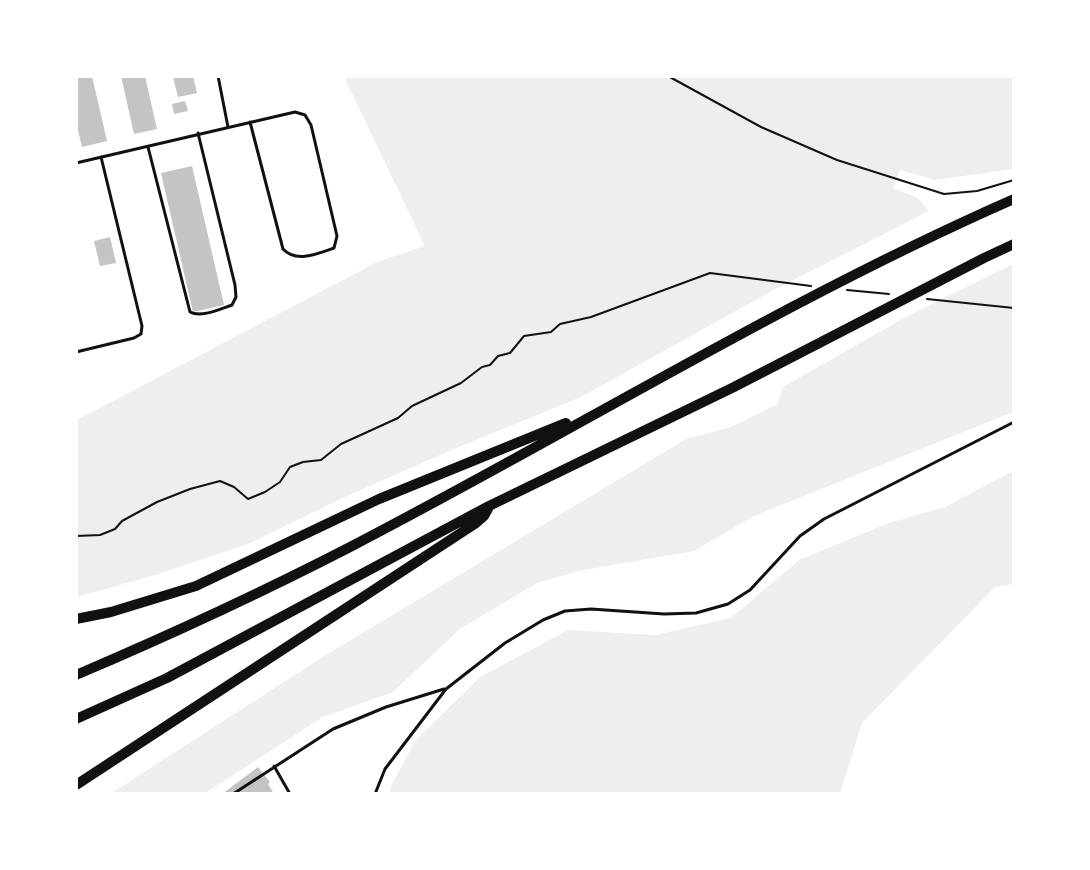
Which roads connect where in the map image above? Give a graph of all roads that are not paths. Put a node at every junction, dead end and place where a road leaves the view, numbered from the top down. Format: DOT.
graph roads {
  1 [pos="218,76"];
  2 [pos="250,122"];
  3 [pos="228,127"];
  4 [pos="198,133"];
  5 [pos="147,146"];
  6 [pos="101,158"];
  7 [pos="76,163"];
  8 [pos="1014,199"];
  9 [pos="1014,244"];
  10 [pos="76,352"];
  11 [pos="616,402"];
  12 [pos="1014,422"];
  13 [pos="489,506"];
  14 [pos="76,618"];
  15 [pos="76,675"];
  16 [pos="446,689"];
  17 [pos="76,719"];
  18 [pos="274,766"];
  19 [pos="76,785"];
  20 [pos="233,794"];
  21 [pos="290,794"];
  22 [pos="375,794"];
  1 -- 3 [label="lane"];
  2 -- 2 [label="lane"];
  2 -- 3 [label="lane"];
  3 -- 4 [label="lane"];
  4 -- 5 [label="lane"];
  4 -- 5 [label="lane"];
  5 -- 6 [label="lane"];
  6 -- 7 [label="lane"];
  6 -- 10 [label="lane"];
  8 -- 11 [label="highway"];
  9 -- 13 [label="highway"];
  11 -- 14 [label="highway"];
  11 -- 15 [label="highway"];
  12 -- 16 [label="lane"];
  13 -- 17 [label="highway"];
  13 -- 19 [label="highway"];
  16 -- 18 [label="lane"];
  16 -- 22 [label="lane"];
  18 -- 20 [label="lane"];
  18 -- 21 [label="lane"];
}
